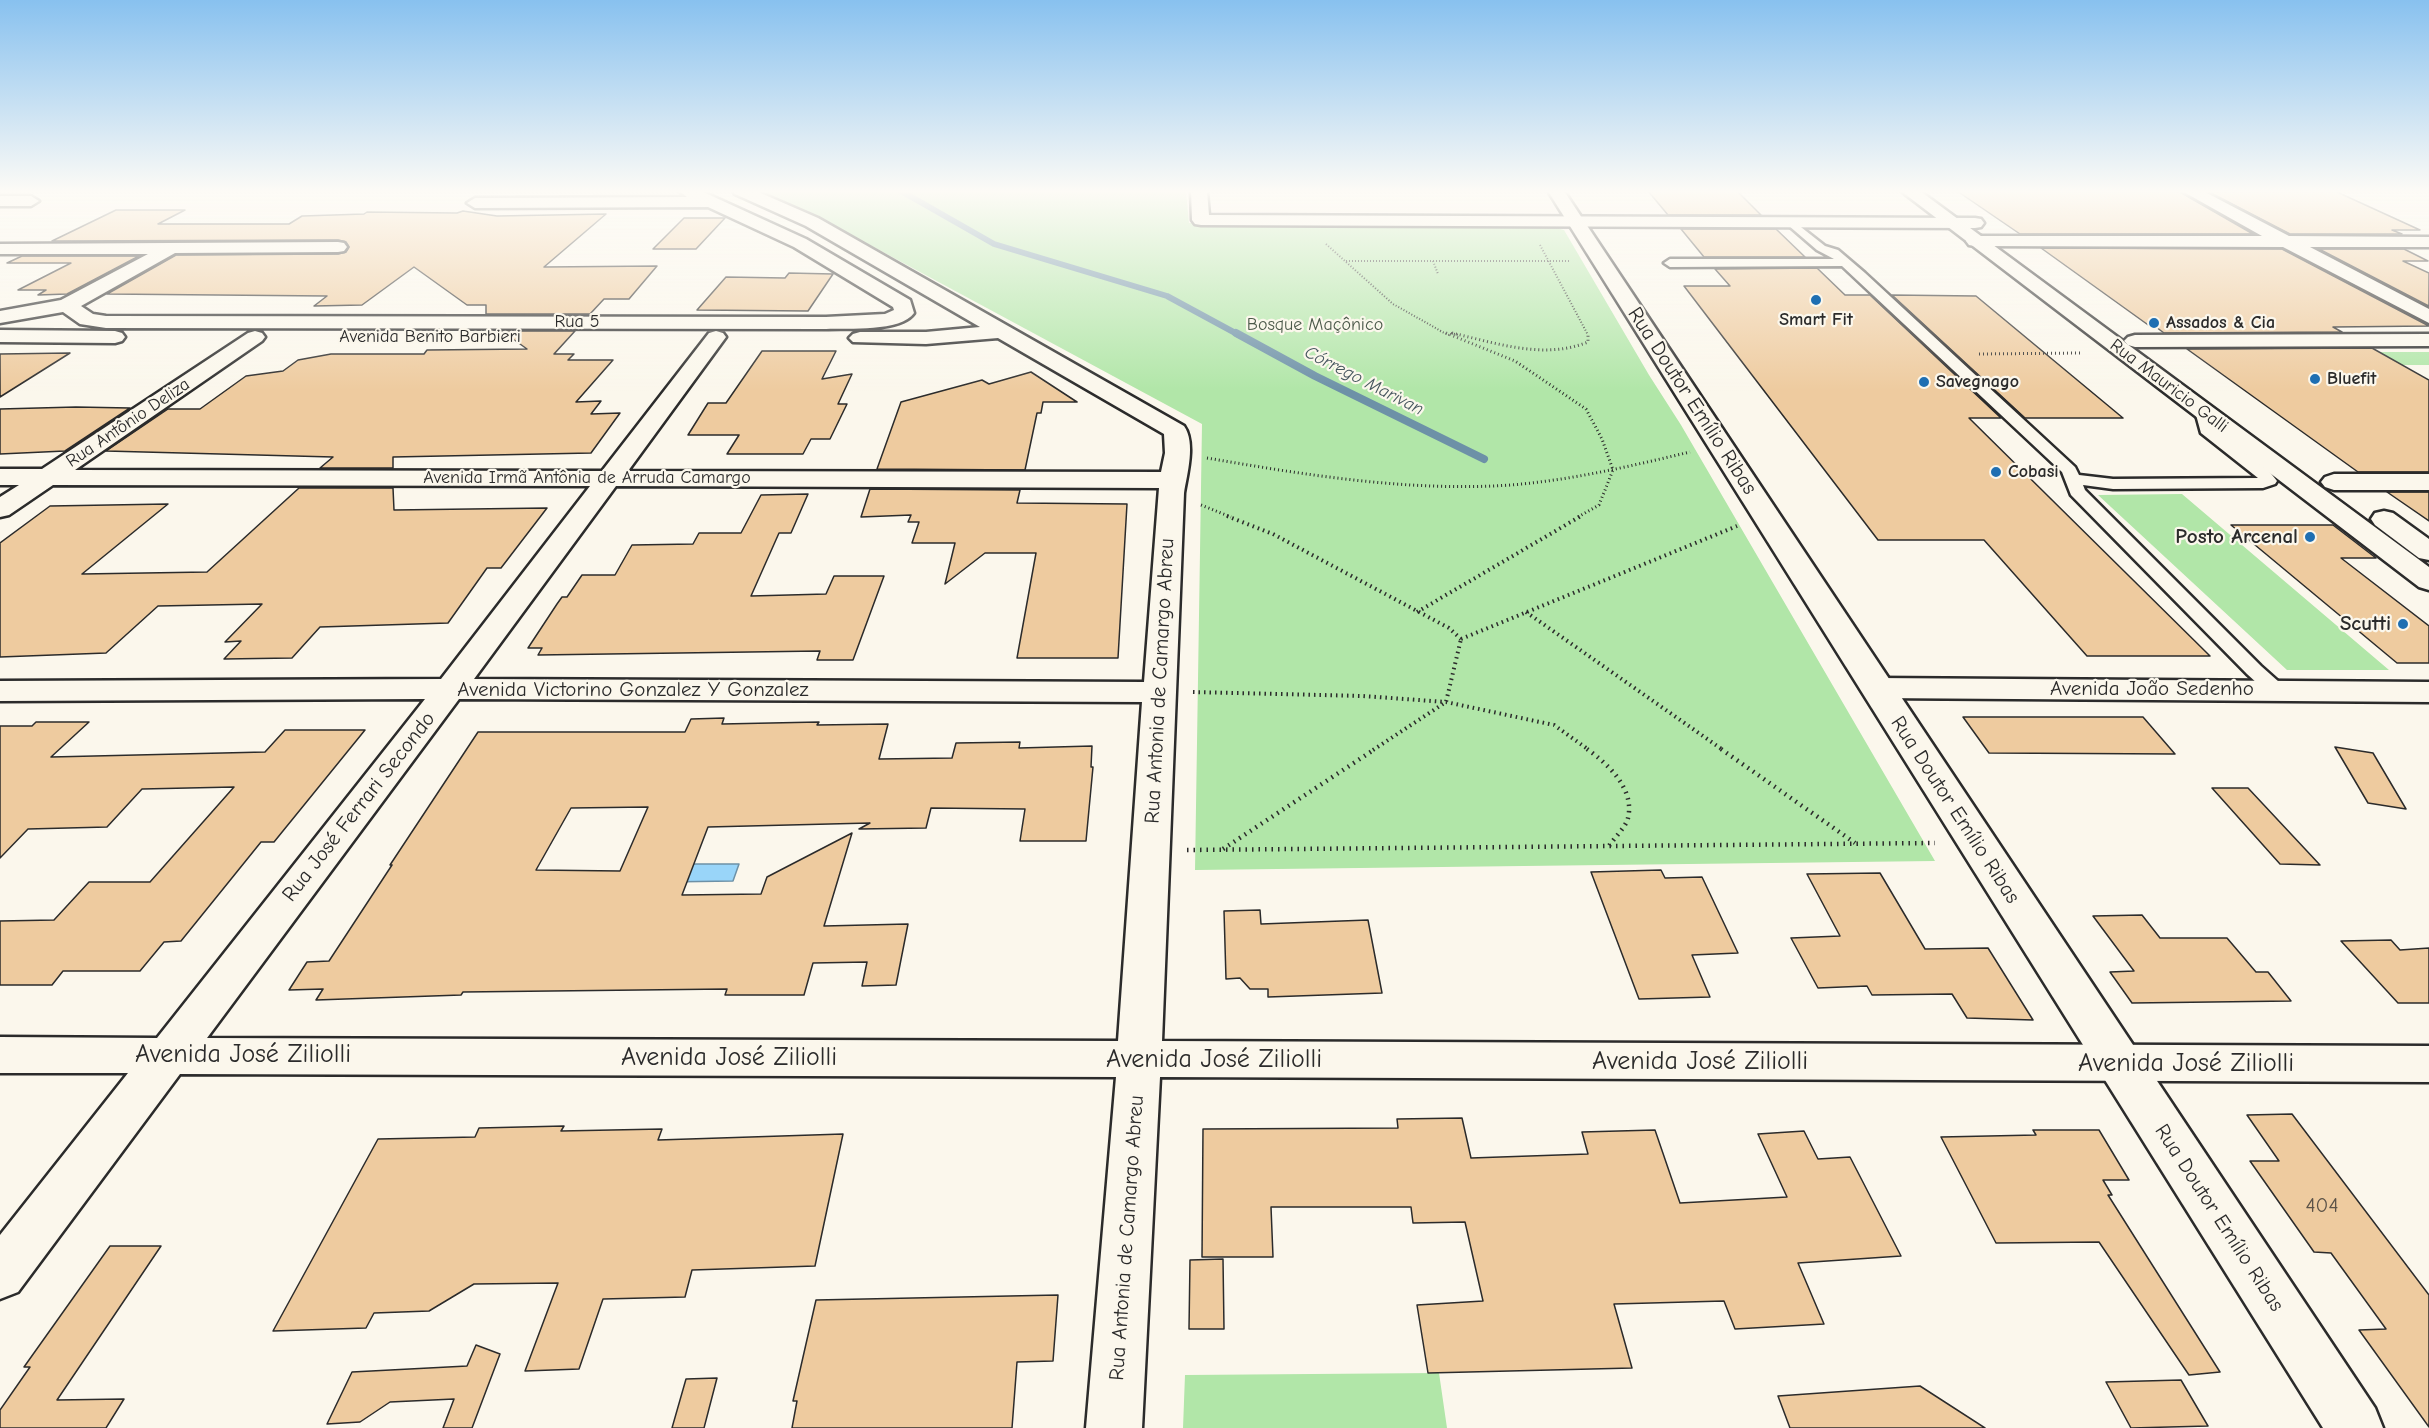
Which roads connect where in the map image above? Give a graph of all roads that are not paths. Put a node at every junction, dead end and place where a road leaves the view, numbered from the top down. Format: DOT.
graph roads {
  1 [pos="155,258"];
  2 [pos="825,258"];
  3 [pos="874,258"];
  4 [pos="1600,258"];
  5 [pos="1840,258"];
  6 [pos="2008,258"];
  7 [pos="2021,258"];
  8 [pos="2317,258"];
  9 [pos="1797,262"];
  10 [pos="1845,262"];
  11 [pos="1813,276"];
  12 [pos="1681,277"];
  13 [pos="65,307"];
  14 [pos="2429,317"];
  15 [pos="1,330"];
  16 [pos="1003,331"];
  17 [pos="25,336"];
  18 [pos="255,337"];
  19 [pos="716,337"];
  20 [pos="2429,340"];
  21 [pos="2135,341"];
  22 [pos="2202,411"];
  23 [pos="1174,475"];
  24 [pos="0,477"];
  25 [pos="46,477"];
  26 [pos="610,478"];
  27 [pos="2072,479"];
  28 [pos="2334,482"];
  29 [pos="2429,482"];
  30 [pos="0,509"];
  31 [pos="2429,552"];
  32 [pos="2429,581"];
  33 [pos="1876,688"];
  34 [pos="450,689"];
  35 [pos="2278,690"];
  36 [pos="0,691"];
  37 [pos="1159,692"];
  38 [pos="2429,692"];
  39 [pos="169,1054"];
  40 [pos="0,1055"];
  41 [pos="1139,1060"];
  42 [pos="2120,1064"];
  43 [pos="2429,1064"];
  44 [pos="0,1275"];
  45 [pos="1114,1428"];
  46 [pos="2355,1428"];
  1 -- 13 [label="street"];
  2 -- 13 [label="street, Rua 5"];
  3 -- 16 [label="street, Rua Antonia de Camargo Abreu"];
  4 -- 33 [label="street, Rua Doutor Emílio Ribas"];
  5 -- 10 [label="lane"];
  6 -- 22 [label="street, Rua Mauricio Galli"];
  7 -- 21 [label="street, Rua Mauricio Galli"];
  8 -- 14 [label="street"];
  9 -- 10 [label="lane"];
  9 -- 11 [label="lane"];
  9 -- 12 [label="lane"];
  10 -- 27 [label="lane"];
  13 -- 15 [label="street"];
  13 -- 17 [label="street"];
  15 -- 17 [label="street, Avenida Benito Barbieri"];
  16 -- 19 [label="street, Avenida Benito Barbieri"];
  16 -- 23 [label="street, Rua Antonia de Camargo Abreu"];
  17 -- 18 [label="street, Avenida Benito Barbieri"];
  18 -- 19 [label="street, Avenida Benito Barbieri"];
  18 -- 25 [label="street, Rua Antônio Deliza"];
  19 -- 26 [label="street, Rua José Ferrari Secondo"];
  20 -- 21 [label="street"];
  21 -- 28 [label="street, Rua Mauricio Galli"];
  22 -- 27 [label="lane"];
  22 -- 32 [label="street, Rua Mauricio Galli"];
  23 -- 26 [label="street, Avenida Irmã Antônia de Arruda Camargo"];
  23 -- 37 [label="street, Rua Antonia de Camargo Abreu"];
  24 -- 25 [label="street, Avenida Irmã Antônia de Arruda Camargo"];
  25 -- 26 [label="street, Avenida Irmã Antônia de Arruda Camargo"];
  25 -- 30 [label="street, Rua Antônio Deliza"];
  26 -- 34 [label="street, Rua José Ferrari Secondo"];
  27 -- 35 [label="lane"];
  28 -- 29 [label="street"];
  28 -- 31 [label="street, Rua Mauricio Galli"];
  33 -- 35 [label="street, Avenida João Sedenho"];
  33 -- 42 [label="street, Rua Doutor Emílio Ribas"];
  34 -- 36 [label="street, Avenida Victorino Gonzalez Y Gonzalez"];
  34 -- 37 [label="street, Avenida Victorino Gonzalez Y Gonzalez"];
  34 -- 39 [label="street, Rua José Ferrari Secondo"];
  35 -- 38 [label="street, Avenida João Sedenho"];
  37 -- 41 [label="street, Rua Antonia de Camargo Abreu"];
  39 -- 40 [label="street, Avenida José Ziliolli"];
  39 -- 41 [label="street, Avenida José Ziliolli"];
  39 -- 44 [label="street, Rua José Ferrari Secondo"];
  41 -- 42 [label="street, Avenida José Ziliolli"];
  41 -- 45 [label="street, Rua Antonia de Camargo Abreu"];
  42 -- 43 [label="street, Avenida José Ziliolli"];
  42 -- 46 [label="street, Rua Doutor Emílio Ribas"];
}
